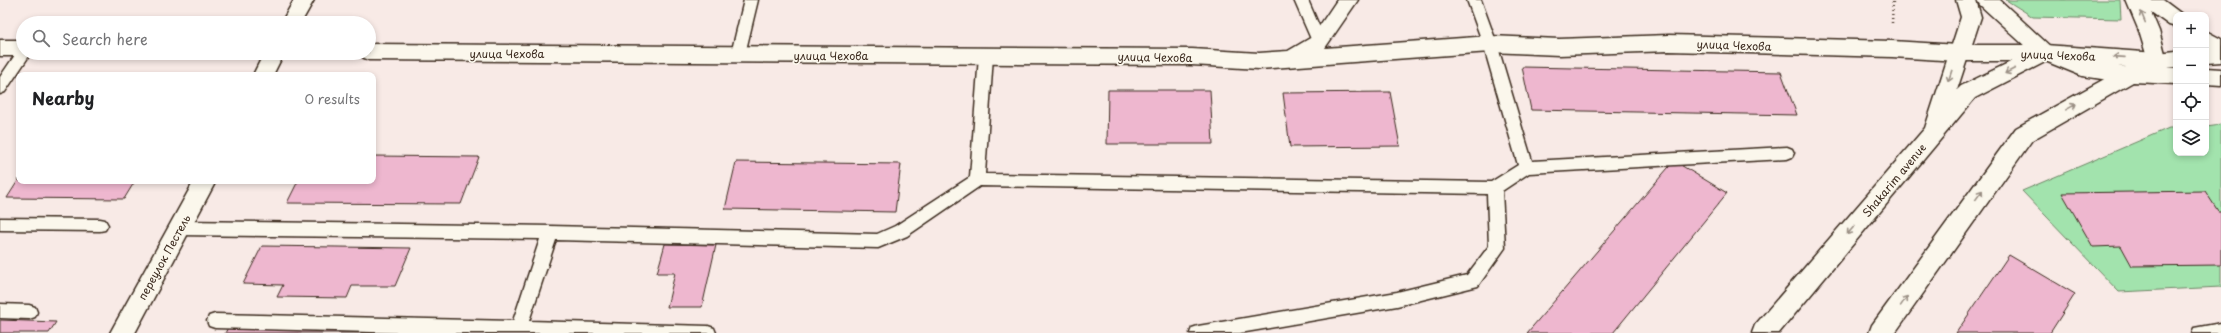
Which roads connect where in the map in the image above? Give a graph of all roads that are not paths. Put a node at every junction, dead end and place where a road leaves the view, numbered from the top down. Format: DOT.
graph roads {
  1 [pos="304,0"];
  2 [pos="751,0"];
  3 [pos="1301,0"];
  4 [pos="1348,0"];
  5 [pos="1474,0"];
  6 [pos="1966,0"];
  7 [pos="1987,0"];
  8 [pos="2136,0"];
  9 [pos="2151,0"];
  10 [pos="295,16"];
  11 [pos="2173,18"];
  12 [pos="2209,41"];
  13 [pos="1320,42"];
  14 [pos="1490,44"];
  15 [pos="0,48"];
  16 [pos="16,48"];
  17 [pos="2221,49"];
  18 [pos="376,52"];
  19 [pos="738,54"];
  20 [pos="1958,54"];
  21 [pos="2045,54"];
  22 [pos="2221,54"];
  23 [pos="986,56"];
  24 [pos="2209,56"];
  25 [pos="1292,59"];
  26 [pos="19,60"];
  27 [pos="270,60"];
  28 [pos="2167,60"];
  29 [pos="264,72"];
  30 [pos="2128,75"];
  31 [pos="2173,76"];
  32 [pos="2209,76"];
  33 [pos="2221,77"];
  34 [pos="0,88"];
  35 [pos="1932,135"];
  36 [pos="1787,153"];
  37 [pos="1526,168"];
  38 [pos="977,180"];
  39 [pos="203,184"];
  40 [pos="1494,188"];
  41 [pos="0,224"];
  42 [pos="100,225"];
  43 [pos="180,228"];
  44 [pos="550,233"];
  45 [pos="0,311"];
  46 [pos="29,312"];
  47 [pos="215,320"];
  48 [pos="2221,330"];
  49 [pos="517,331"];
  50 [pos="122,333"];
  51 [pos="708,333"];
  52 [pos="1198,333"];
  53 [pos="1764,333"];
  54 [pos="1881,333"];
  55 [pos="2200,333"];
  1 -- 10 [label="street"];
  2 -- 19 [label="lane"];
  3 -- 13 [label="lane"];
  4 -- 13 [label="street, улица Чехова"];
  5 -- 14 [label="lane"];
  6 -- 20 [label="street"];
  7 -- 21 [label="street"];
  28 -- 8 [label="street, one-way"];
  9 -- 11 [label="street"];
  12 -- 17 [label="street"];
  13 -- 25 [label="street, улица Чехова"];
  14 -- 20 [label="street, улица Чехова"];
  14 -- 25 [label="street, улица Чехова"];
  14 -- 37 [label="lane"];
  15 -- 16 [label="street"];
  18 -- 19 [label="street, улица Чехова"];
  19 -- 23 [label="street, улица Чехова"];
  20 -- 21 [label="street, улица Чехова"];
  20 -- 35 [label="street, one-way"];
  28 -- 21 [label="street, улица Чехова, one-way"];
  21 -- 30 [label="street"];
  21 -- 35 [label="street, Shakarim avenue, one-way"];
  22 -- 24 [label="street"];
  23 -- 25 [label="street, улица Чехова"];
  23 -- 38 [label="lane"];
  26 -- 34 [label="lane"];
  27 -- 29 [label="street"];
  28 -- 30 [label="street"];
  30 -- 31 [label="street"];
  54 -- 30 [label="street, one-way"];
  32 -- 33 [label="street"];
  35 -- 53 [label="street, Shakarim avenue, one-way"];
  36 -- 37 [label="lane"];
  37 -- 40 [label="lane"];
  38 -- 40 [label="lane"];
  38 -- 44 [label="lane"];
  39 -- 43 [label="street, переулок Пестель"];
  40 -- 52 [label="lane"];
  41 -- 42 [label="lane"];
  43 -- 44 [label="lane"];
  43 -- 50 [label="street, переулок Пестель"];
  44 -- 49 [label="lane"];
  45 -- 46 [label="lane"];
  47 -- 49 [label="lane"];
  48 -- 55 [label="lane"];
  49 -- 51 [label="lane"];
}
